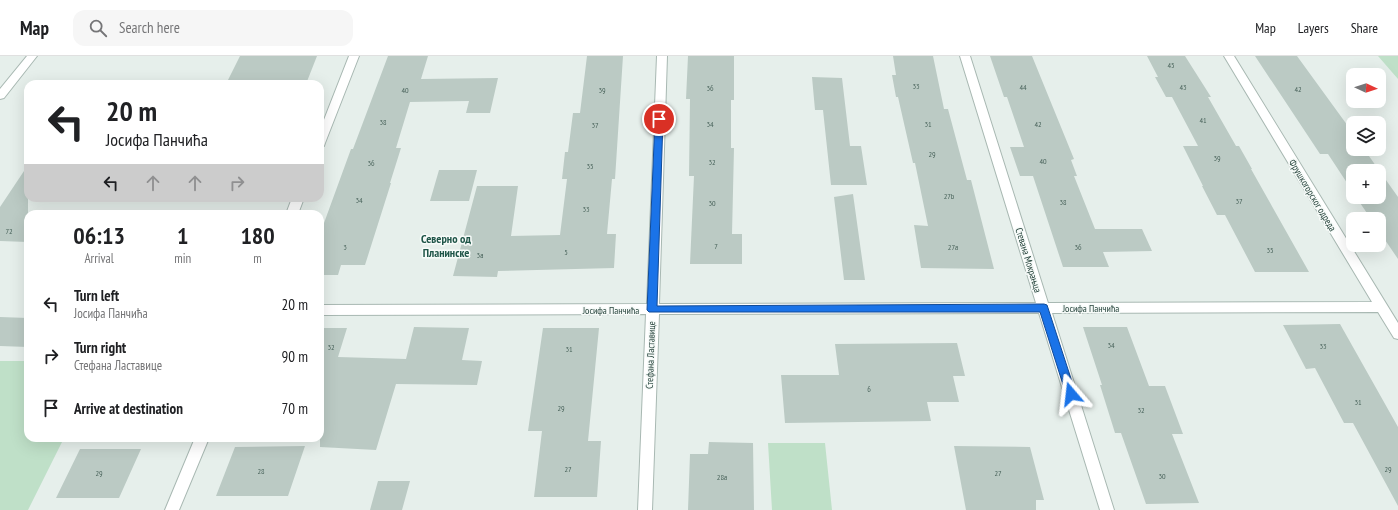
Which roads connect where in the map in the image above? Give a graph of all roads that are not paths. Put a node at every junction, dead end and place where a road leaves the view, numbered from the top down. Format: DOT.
graph roads {
  1 [pos="32,56"];
  2 [pos="354,56"];
  3 [pos="662,56"];
  4 [pos="965,56"];
  5 [pos="1229,56"];
  6 [pos="0,96"];
  7 [pos="324,133"];
  8 [pos="1381,307"];
  9 [pos="1044,308"];
  10 [pos="324,310"];
  11 [pos="652,310"];
  12 [pos="1398,334"];
  13 [pos="200,442"];
  14 [pos="172,510"];
  15 [pos="645,510"];
  16 [pos="1107,510"];
  1 -- 6 [label="street"];
  2 -- 7 [label="street"];
  3 -- 11 [label="street, Стефана Ластавице"];
  4 -- 9 [label="street, Стевана Мокрањца"];
  5 -- 8 [label="street, Фрушкогорског одреда"];
  8 -- 9 [label="street, Јосифа Панчића"];
  8 -- 12 [label="street, Фрушкогорског одреда"];
  9 -- 11 [label="street, Јосифа Панчића"];
  9 -- 16 [label="street, Стевана Мокрањца"];
  10 -- 11 [label="street, Јосифа Панчића"];
  11 -- 15 [label="street, Стефана Ластавице"];
  13 -- 14 [label="street"];
}
